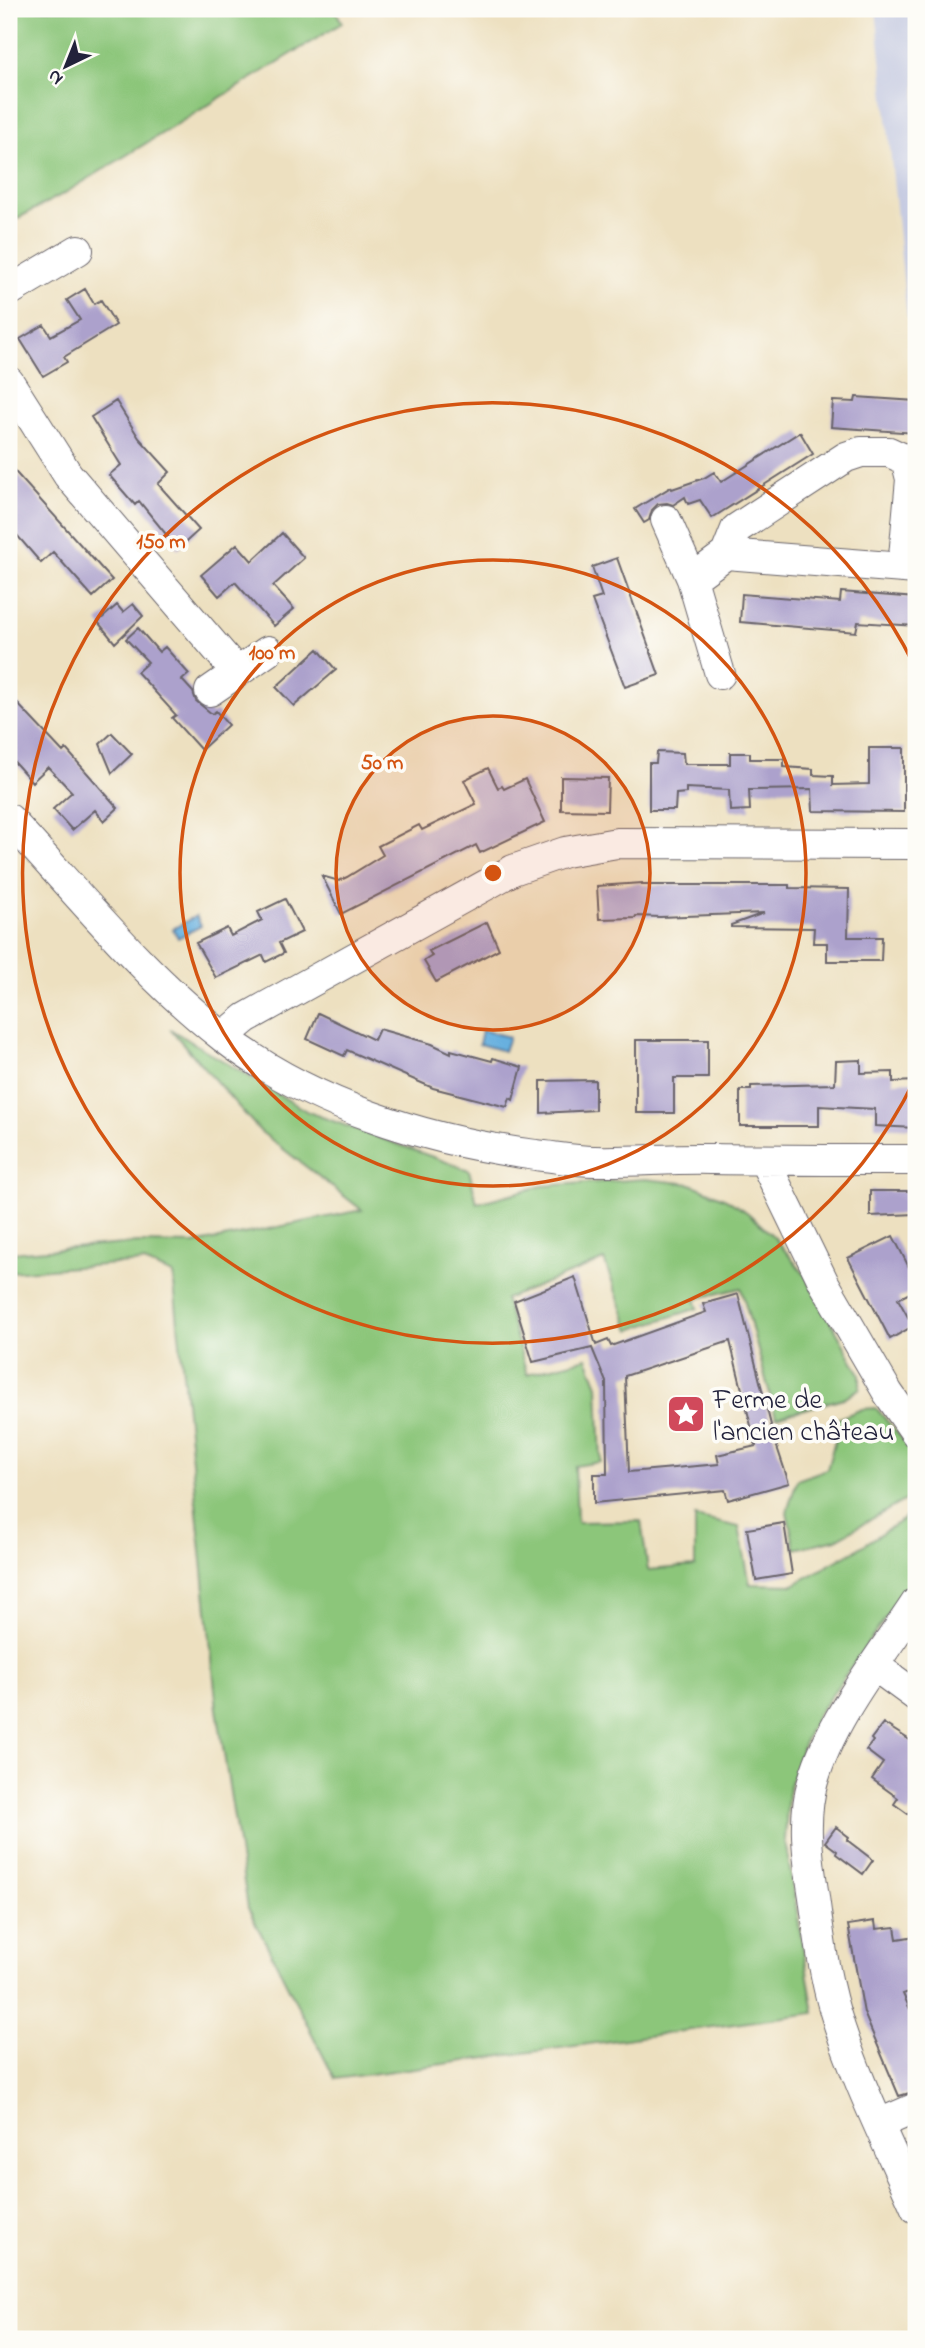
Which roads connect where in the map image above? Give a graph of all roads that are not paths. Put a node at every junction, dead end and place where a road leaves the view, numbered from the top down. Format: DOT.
graph roads {
  1 [pos="78,250"];
  2 [pos="9,291"];
  3 [pos="9,382"];
  4 [pos="666,520"];
  5 [pos="726,554"];
  6 [pos="910,569"];
  7 [pos="692,579"];
  8 [pos="268,651"];
  9 [pos="236,671"];
  10 [pos="720,674"];
  11 [pos="210,691"];
  12 [pos="9,819"];
  13 [pos="916,844"];
  14 [pos="223,1037"];
  15 [pos="764,1160"];
  16 [pos="916,1160"];
  17 [pos="916,1433"];
  18 [pos="916,1603"];
  19 [pos="875,1666"];
  20 [pos="916,1696"];
  21 [pos="916,2108"];
  22 [pos="879,2124"];
  23 [pos="916,2208"];
  1 -- 2 [label="street"];
  3 -- 9 [label="street"];
  4 -- 7 [label="street"];
  5 -- 6 [label="street"];
  5 -- 6 [label="street"];
  5 -- 7 [label="street"];
  7 -- 10 [label="street"];
  8 -- 9 [label="street"];
  9 -- 11 [label="street"];
  12 -- 14 [label="street"];
  13 -- 14 [label="street"];
  14 -- 15 [label="street"];
  15 -- 16 [label="street"];
  15 -- 17 [label="street"];
  18 -- 19 [label="street"];
  19 -- 20 [label="street"];
  19 -- 22 [label="street"];
  21 -- 22 [label="street"];
  22 -- 23 [label="street"];
}
